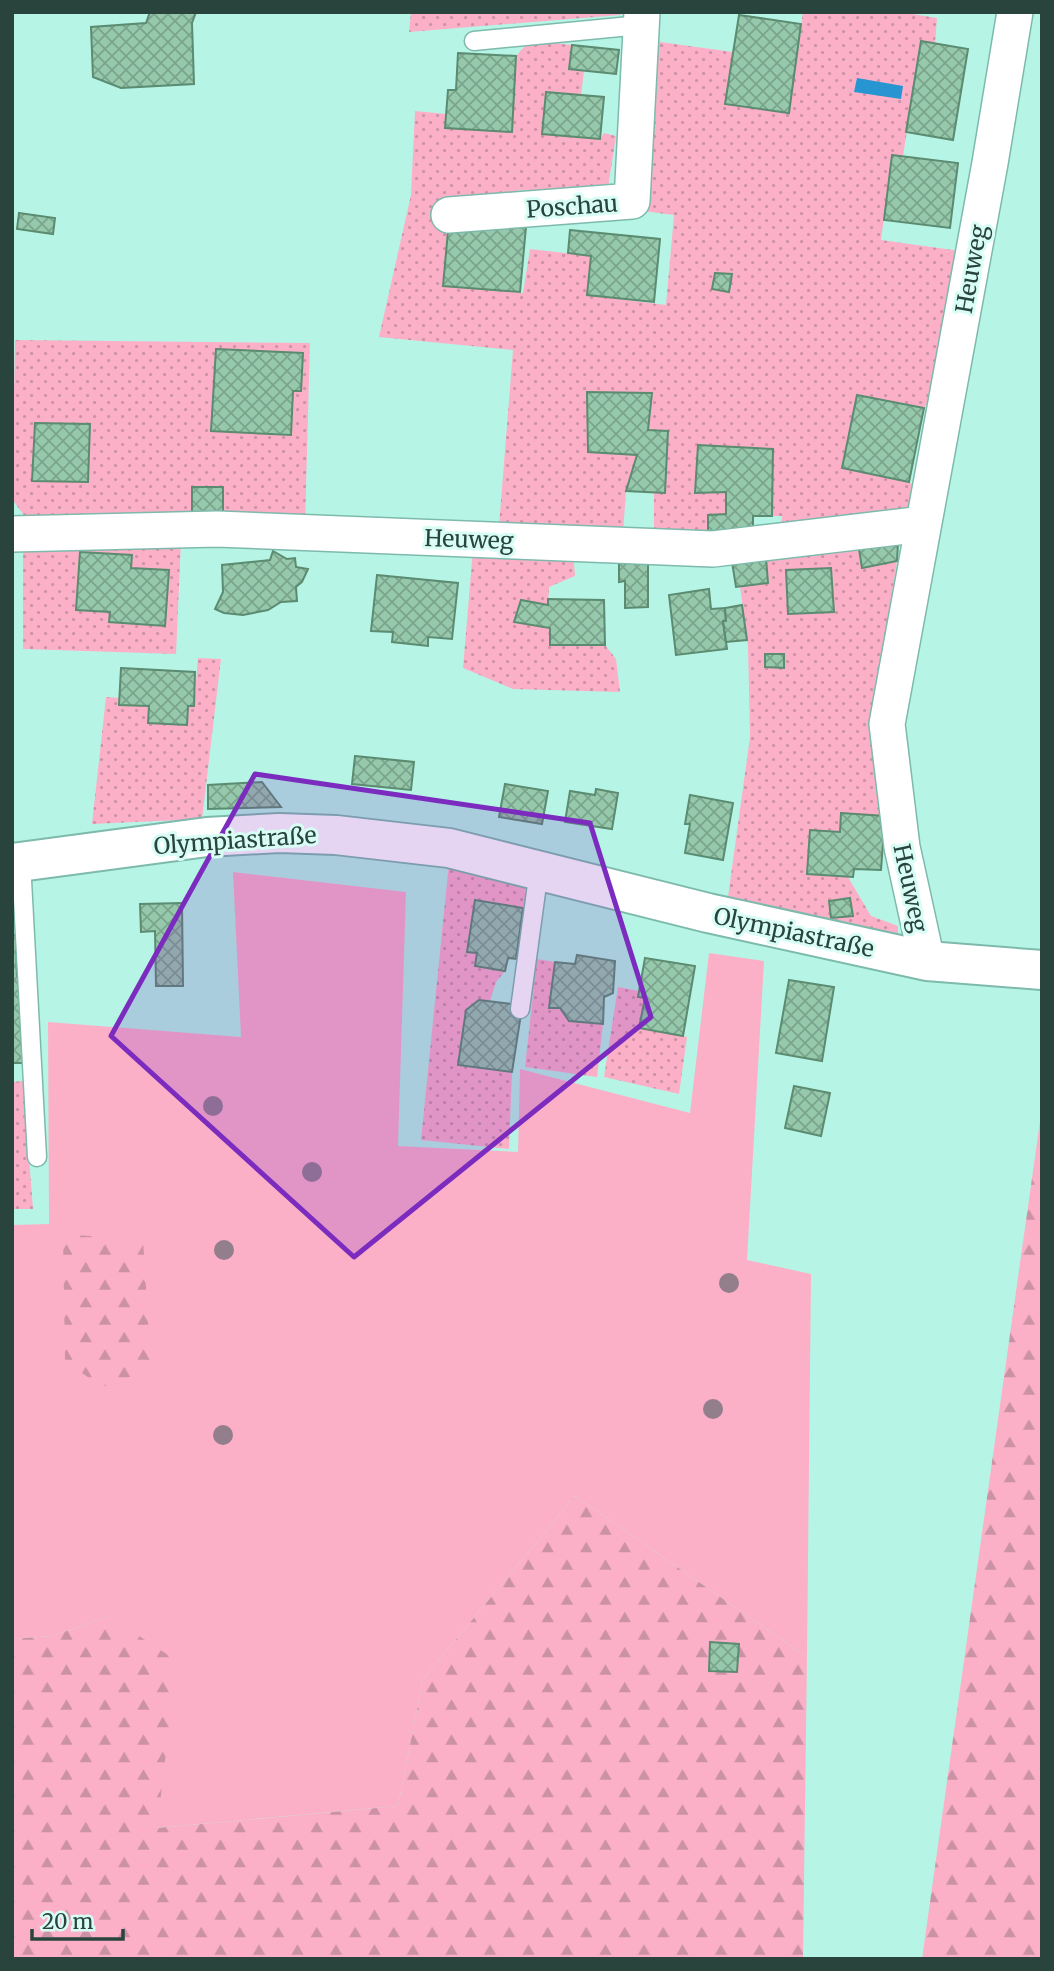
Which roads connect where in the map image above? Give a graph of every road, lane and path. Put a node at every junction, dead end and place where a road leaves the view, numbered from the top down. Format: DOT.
graph roads {
  1 [pos="1015,12"];
  2 [pos="642,18"];
  3 [pos="474,41"];
  4 [pos="449,215"];
  5 [pos="923,524"];
  6 [pos="12,534"];
  7 [pos="17,863"];
  8 [pos="539,870"];
  9 [pos="927,961"];
  10 [pos="1042,970"];
  11 [pos="520,1009"];
  12 [pos="37,1157"];
  1 -- 5 [label="street, Heuweg"];
  2 -- 3 [label="lane"];
  2 -- 4 [label="street, Poschau"];
  5 -- 6 [label="street, Heuweg"];
  5 -- 9 [label="street, Heuweg"];
  7 -- 8 [label="main road, Olympiastraße"];
  7 -- 12 [label="lane"];
  8 -- 9 [label="main road, Olympiastraße"];
  8 -- 11 [label="lane"];
  9 -- 10 [label="main road, Olympiastraße"];
}
